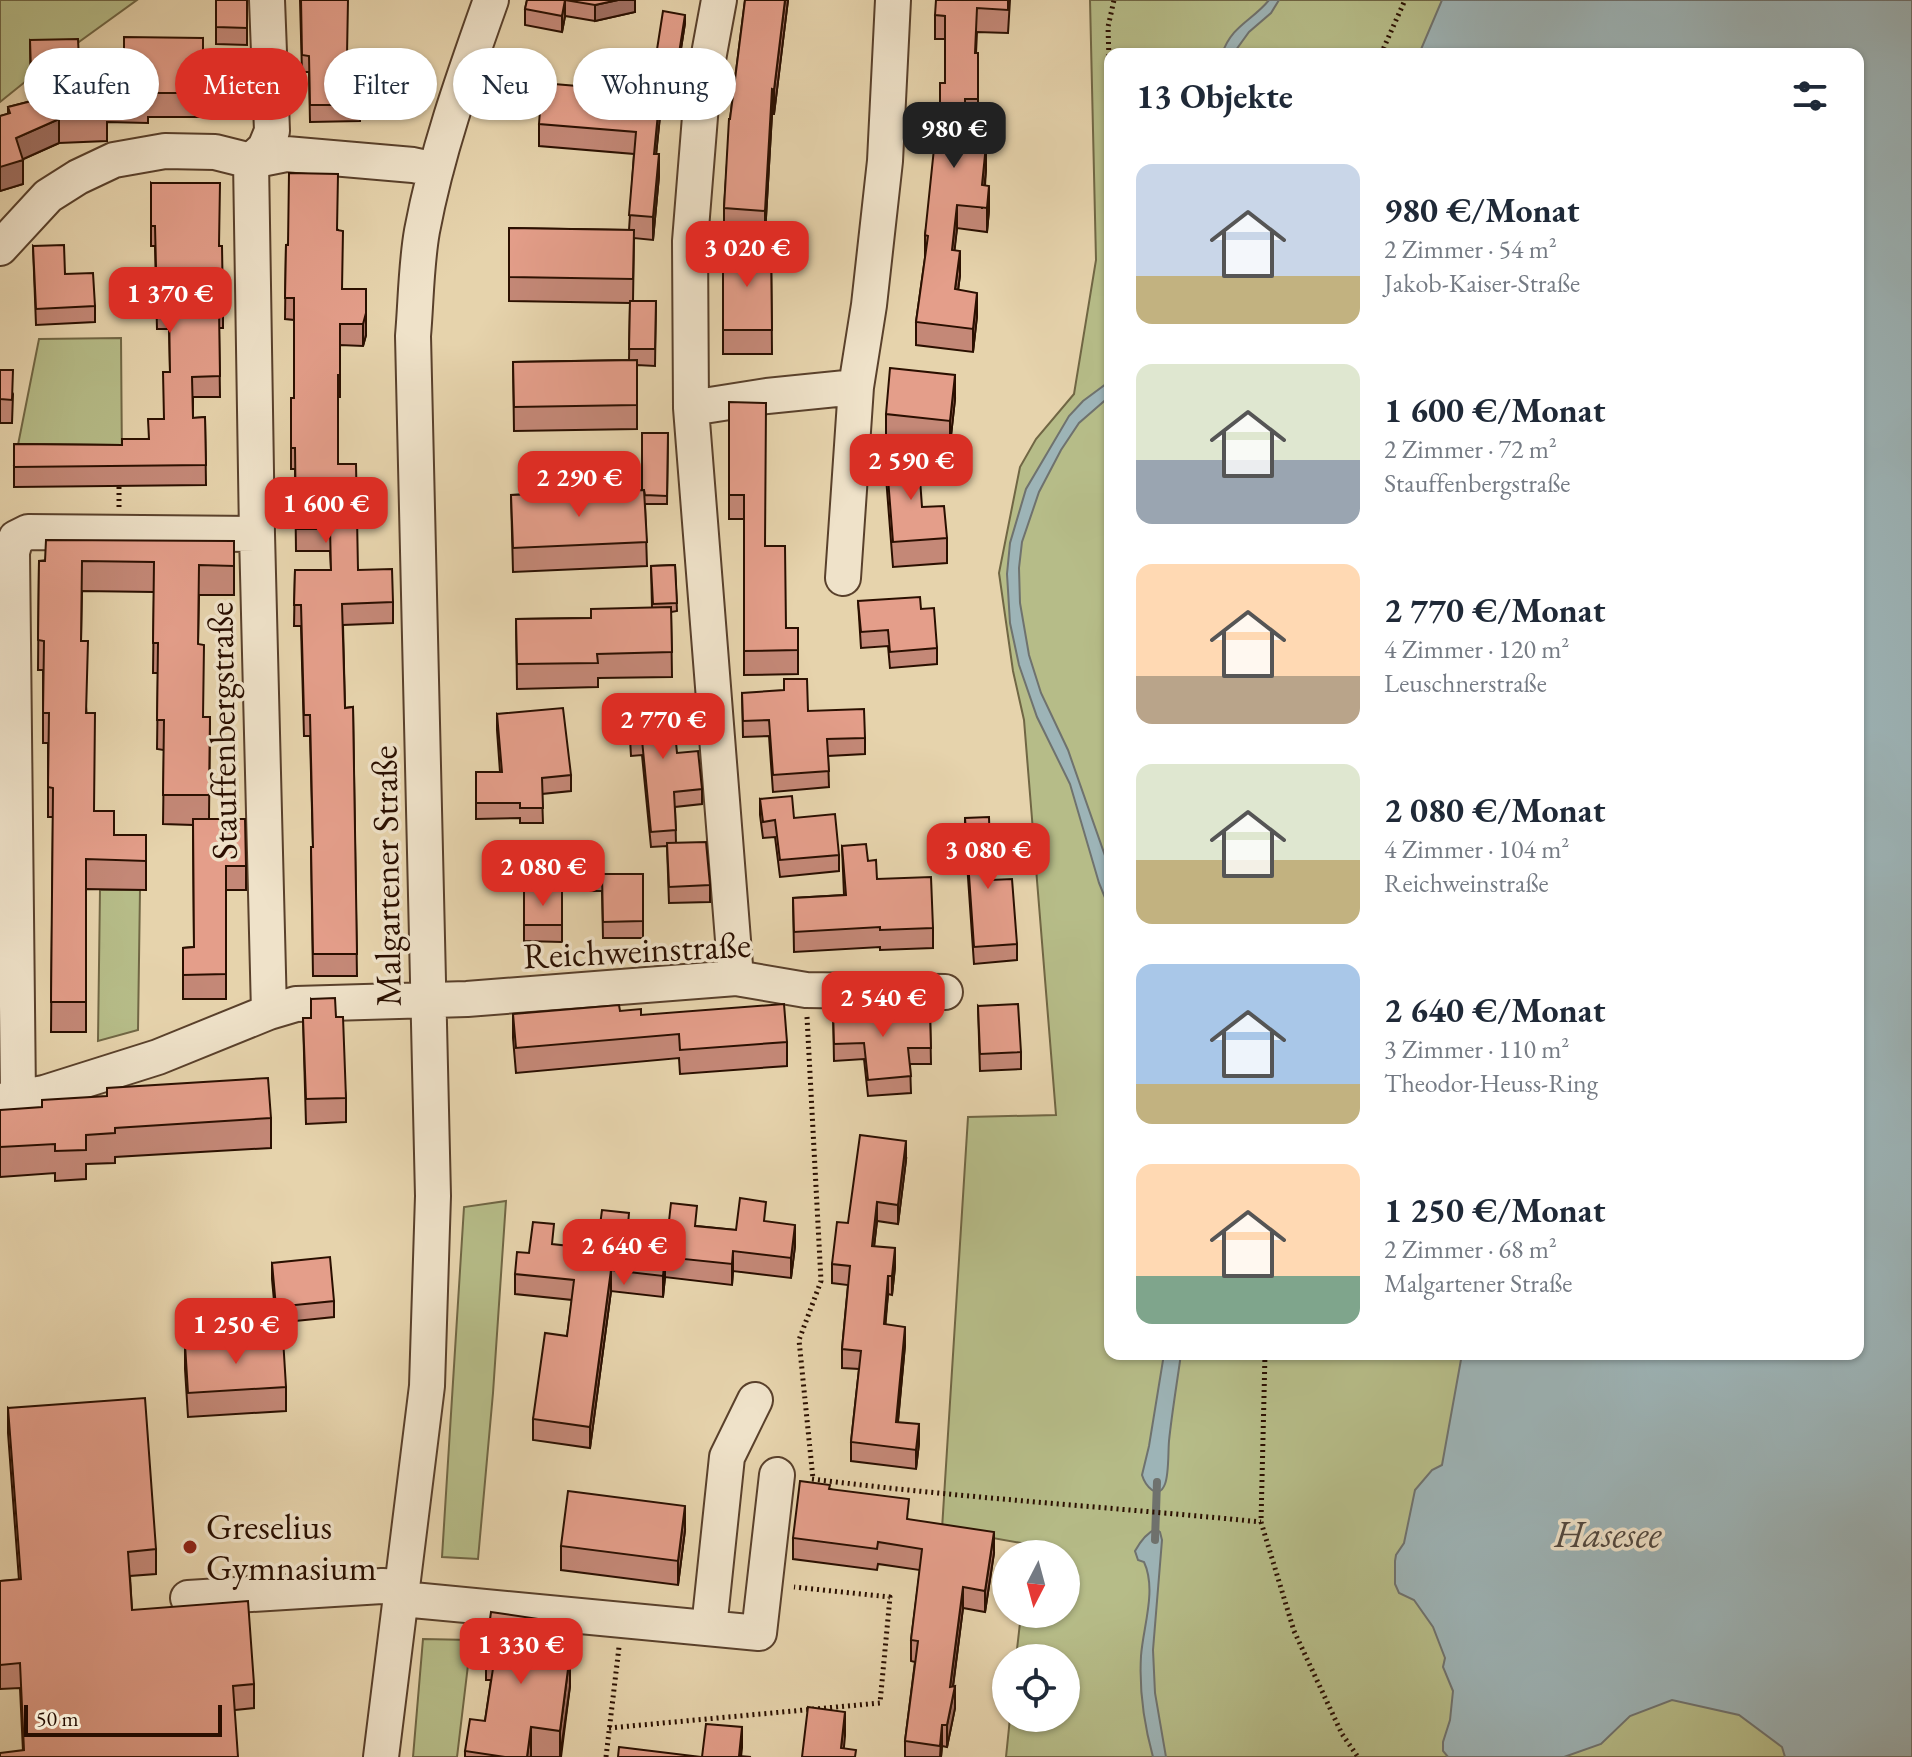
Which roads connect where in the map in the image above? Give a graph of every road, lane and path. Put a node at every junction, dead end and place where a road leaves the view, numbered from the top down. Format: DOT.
graph roads {
  1 [pos="267,0"];
  2 [pos="491,0"];
  3 [pos="719,0"];
  4 [pos="893,0"];
  5 [pos="1114,0"];
  6 [pos="1405,0"];
  7 [pos="1109,48"];
  8 [pos="1384,48"];
  9 [pos="251,161"];
  10 [pos="436,170"];
  11 [pos="0,248"];
  12 [pos="856,387"];
  13 [pos="691,408"];
  14 [pos="119,474"];
  15 [pos="120,532"];
  16 [pos="257,534"];
  17 [pos="843,578"];
  18 [pos="736,978"];
  19 [pos="806,990"];
  20 [pos="945,992"];
  21 [pos="429,1001"];
  22 [pos="269,1012"];
  23 [pos="9,1099"];
  24 [pos="1265,1360"];
  25 [pos="755,1400"];
  26 [pos="777,1475"];
  27 [pos="813,1479"];
  28 [pos="1261,1522"];
  29 [pos="764,1584"];
  30 [pos="402,1593"];
  31 [pos="188,1598"];
  32 [pos="622,1620"];
  33 [pos="709,1628"];
  34 [pos="609,1728"];
  35 [pos="381,1757"];
  36 [pos="606,1757"];
  37 [pos="1358,1757"];
  1 -- 9 [label="street"];
  2 -- 10 [label="street, Malgartener Straße"];
  3 -- 13 [label="street"];
  4 -- 12 [label="street"];
  5 -- 7 [label="path"];
  6 -- 8 [label="path"];
  9 -- 10 [label="street"];
  9 -- 11 [label="street"];
  9 -- 16 [label="street, Stauffenbergstraße"];
  10 -- 21 [label="street, Malgartener Straße"];
  12 -- 13 [label="street"];
  12 -- 17 [label="street"];
  13 -- 18 [label="street"];
  14 -- 15 [label="path"];
  15 -- 16 [label="street"];
  15 -- 23 [label="street"];
  16 -- 22 [label="street, Stauffenbergstraße"];
  18 -- 19 [label="street, Reichweinstraße"];
  18 -- 21 [label="street, Reichweinstraße"];
  19 -- 20 [label="street, Reichweinstraße"];
  19 -- 27 [label="path"];
  21 -- 22 [label="street, Reichweinstraße"];
  21 -- 30 [label="street, Malgartener Straße"];
  22 -- 23 [label="street, Reichweinstraße"];
  24 -- 28 [label="path"];
  25 -- 33 [label="street"];
  26 -- 27 [label="path"];
  26 -- 29 [label="street"];
  27 -- 28 [label="path"];
  28 -- 37 [label="path"];
  29 -- 33 [label="street"];
  29 -- 34 [label="path"];
  30 -- 31 [label="street"];
  30 -- 32 [label="street"];
  30 -- 35 [label="street, Malgartener Straße"];
  32 -- 33 [label="street"];
  32 -- 34 [label="path"];
  34 -- 36 [label="path"];
}
